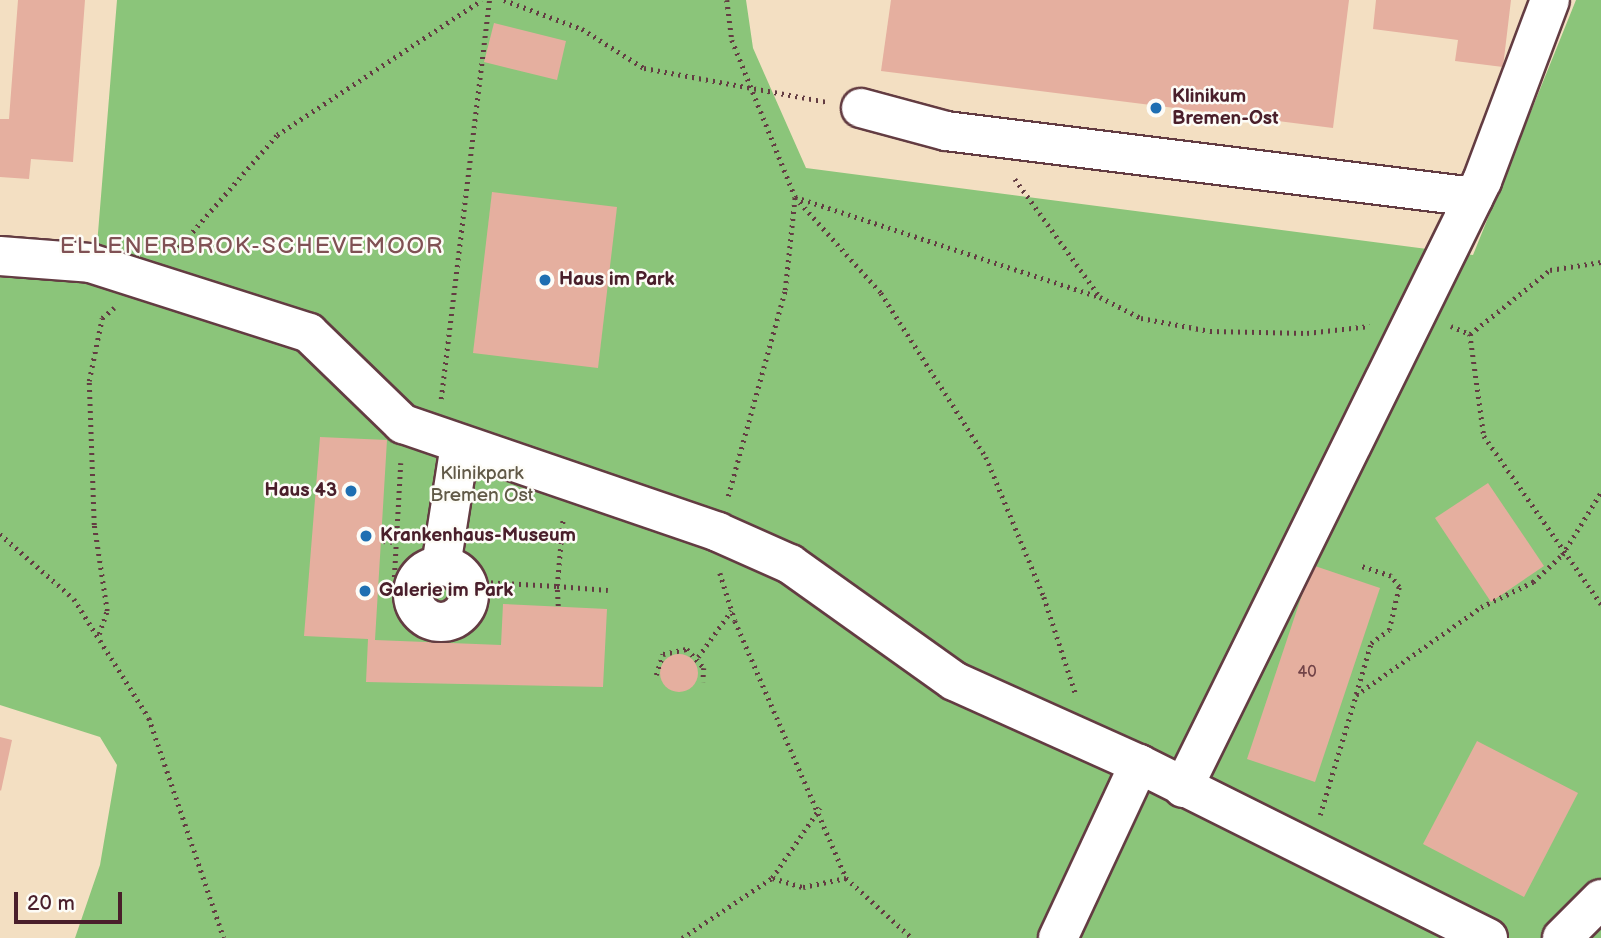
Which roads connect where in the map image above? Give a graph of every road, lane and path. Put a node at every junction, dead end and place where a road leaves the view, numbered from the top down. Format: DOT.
graph roads {
  1 [pos="489,0"];
  2 [pos="504,0"];
  3 [pos="727,0"];
  4 [pos="1550,0"];
  5 [pos="751,87"];
  6 [pos="861,108"];
  7 [pos="985,136"];
  8 [pos="794,197"];
  9 [pos="1474,197"];
  10 [pos="0,256"];
  11 [pos="1601,262"];
  12 [pos="1100,297"];
  13 [pos="1414,321"];
  14 [pos="1470,334"];
  15 [pos="433,435"];
  16 [pos="567,478"];
  17 [pos="1601,492"];
  18 [pos="718,532"];
  19 [pos="0,534"];
  20 [pos="383,541"];
  21 [pos="396,542"];
  22 [pos="1562,555"];
  23 [pos="441,566"];
  24 [pos="1360,566"];
  25 [pos="557,586"];
  26 [pos="608,590"];
  27 [pos="413,591"];
  28 [pos="469,592"];
  29 [pos="1601,604"];
  30 [pos="558,606"];
  31 [pos="732,611"];
  32 [pos="698,657"];
  33 [pos="656,675"];
  34 [pos="703,681"];
  35 [pos="1356,695"];
  36 [pos="1092,745"];
  37 [pos="1139,764"];
  38 [pos="1183,788"];
  39 [pos="821,807"];
  40 [pos="1310,849"];
  41 [pos="772,878"];
  42 [pos="846,878"];
  43 [pos="1601,899"];
  44 [pos="224,938"];
  45 [pos="682,938"];
  46 [pos="912,938"];
  47 [pos="1058,938"];
  48 [pos="1488,938"];
  49 [pos="1562,938"];
  1 -- 15 [label="path"];
  2 -- 5 [label="path"];
  3 -- 5 [label="path"];
  4 -- 9 [label="lane"];
  5 -- 6 [label="path"];
  5 -- 8 [label="path"];
  6 -- 7 [label="lane"];
  7 -- 9 [label="lane"];
  7 -- 12 [label="path"];
  8 -- 12 [label="path"];
  8 -- 18 [label="path"];
  8 -- 36 [label="path"];
  9 -- 13 [label="lane"];
  10 -- 15 [label="lane"];
  11 -- 14 [label="path"];
  12 -- 13 [label="path"];
  13 -- 14 [label="path"];
  13 -- 38 [label="lane"];
  14 -- 22 [label="path"];
  15 -- 16 [label="lane"];
  15 -- 21 [label="path"];
  15 -- 23 [label="lane"];
  16 -- 18 [label="lane"];
  16 -- 25 [label="path"];
  17 -- 22 [label="path"];
  18 -- 31 [label="path"];
  18 -- 36 [label="lane"];
  19 -- 44 [label="path"];
  20 -- 21 [label="path"];
  21 -- 27 [label="path"];
  22 -- 29 [label="path"];
  22 -- 35 [label="path"];
  23 -- 27 [label="lane"];
  23 -- 28 [label="lane"];
  24 -- 35 [label="path"];
  25 -- 26 [label="path"];
  25 -- 28 [label="path"];
  25 -- 30 [label="path"];
  27 -- 28 [label="lane"];
  31 -- 32 [label="path"];
  31 -- 39 [label="path"];
  32 -- 33 [label="path"];
  32 -- 34 [label="path"];
  35 -- 40 [label="path"];
  36 -- 37 [label="lane"];
  37 -- 38 [label="lane"];
  37 -- 47 [label="lane"];
  38 -- 40 [label="lane"];
  39 -- 41 [label="path"];
  39 -- 42 [label="path"];
  40 -- 48 [label="lane"];
  41 -- 42 [label="path"];
  41 -- 45 [label="path"];
  42 -- 46 [label="path"];
  43 -- 49 [label="lane"];
}
